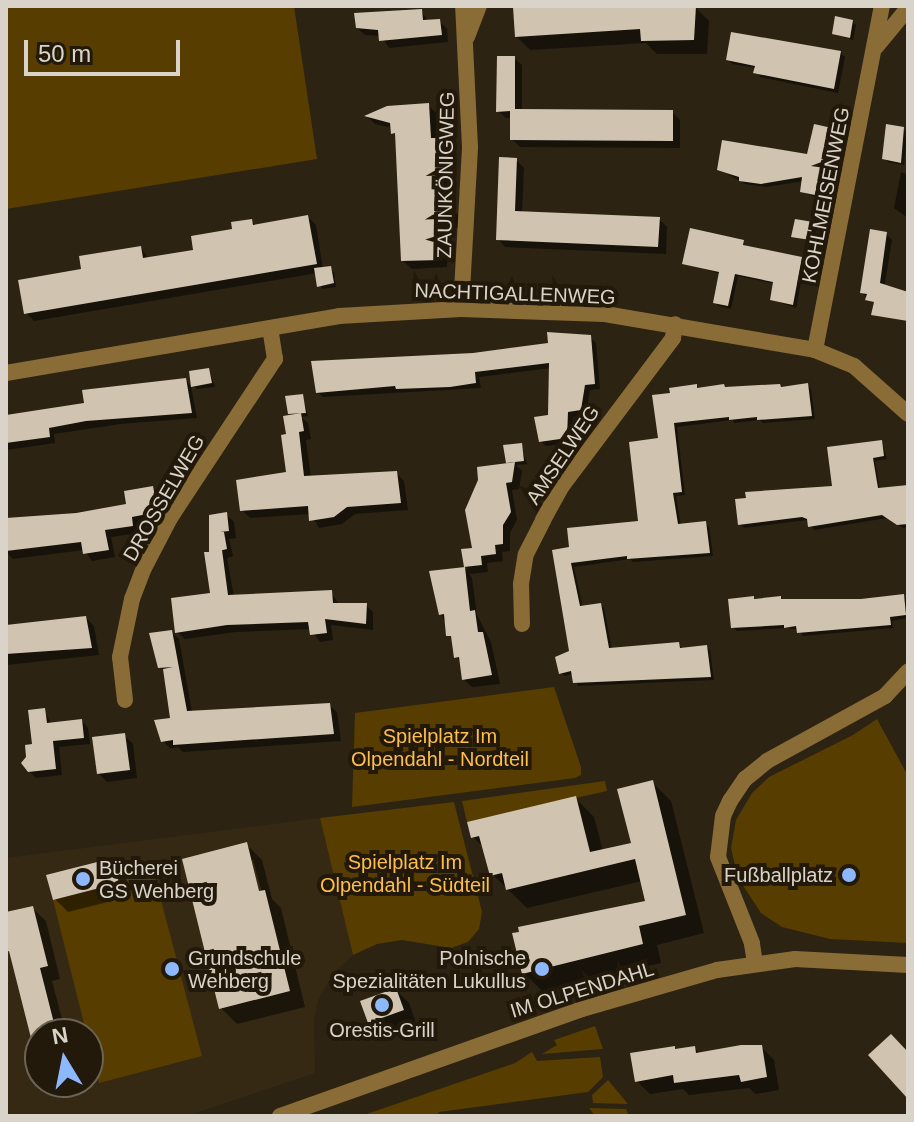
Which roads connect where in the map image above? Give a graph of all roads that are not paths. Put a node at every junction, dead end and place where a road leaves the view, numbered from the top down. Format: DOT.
graph roads {
  1 [pos="463,6"];
  2 [pos="479,6"];
  3 [pos="882,6"];
  4 [pos="908,8"];
  5 [pos="465,42"];
  6 [pos="875,48"];
  7 [pos="461,309"];
  8 [pos="675,324"];
  9 [pos="270,328"];
  10 [pos="815,350"];
  11 [pos="6,373"];
  12 [pos="908,414"];
  13 [pos="522,624"];
  14 [pos="908,671"];
  15 [pos="125,700"];
  16 [pos="755,963"];
  17 [pos="908,965"];
  18 [pos="280,1116"];
  1 -- 5 [label="street, ZAUNKÖNIGWEG"];
  2 -- 5 [label="street, ZAUNKÖNIGWEG"];
  3 -- 6 [label="street, KOHLMEISENWEG"];
  4 -- 6 [label="street, KOHLMEISENWEG"];
  5 -- 7 [label="street, ZAUNKÖNIGWEG"];
  6 -- 10 [label="street, KOHLMEISENWEG"];
  7 -- 8 [label="street, NACHTIGALLENWEG"];
  7 -- 9 [label="street, NACHTIGALLENWEG"];
  8 -- 10 [label="street, NACHTIGALLENWEG"];
  8 -- 13 [label="street, AMSELWEG"];
  9 -- 11 [label="street, NACHTIGALLENWEG"];
  9 -- 15 [label="street, DROSSELWEG"];
  10 -- 12 [label="street, NACHTIGALLENWEG"];
  14 -- 16 [label="street"];
  16 -- 17 [label="street, IM OLPENDAHL"];
  16 -- 18 [label="street, IM OLPENDAHL"];
}
